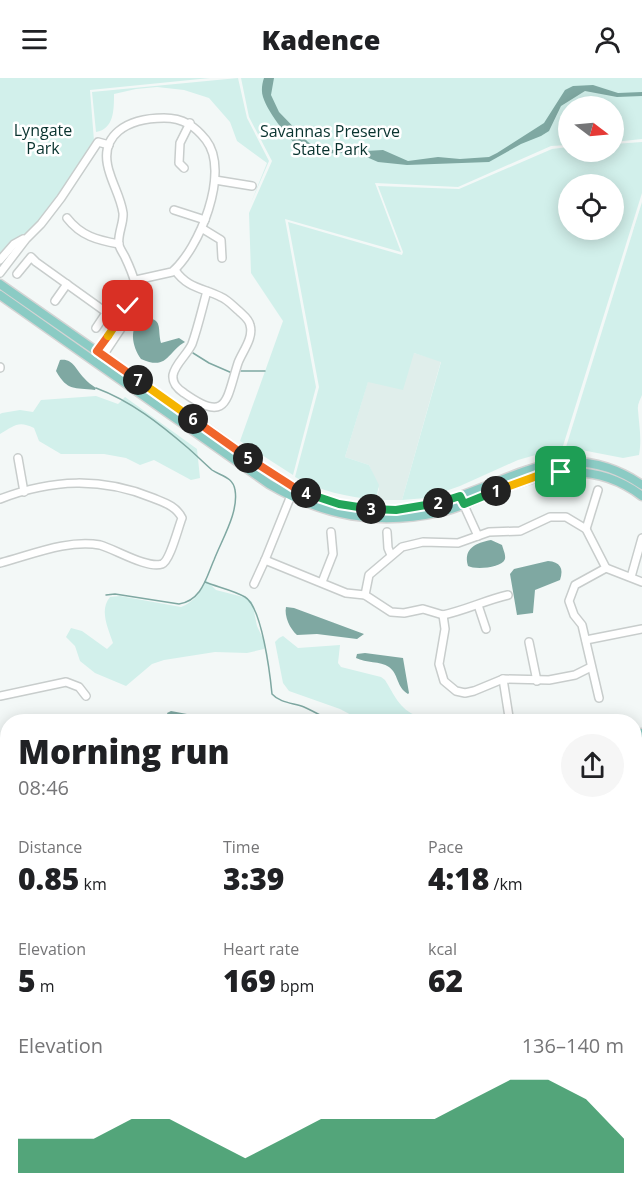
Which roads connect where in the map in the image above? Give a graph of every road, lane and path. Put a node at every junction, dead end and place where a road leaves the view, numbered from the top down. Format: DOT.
graph roads {
  1 [pos="190,123"];
  2 [pos="109,145"];
  3 [pos="184,168"];
  4 [pos="215,180"];
  5 [pos="252,186"];
  6 [pos="174,210"];
  7 [pos="67,218"];
  8 [pos="205,220"];
  9 [pos="203,229"];
  10 [pos="26,239"];
  11 [pos="119,244"];
  12 [pos="222,258"];
  13 [pos="0,260"];
  14 [pos="175,270"];
  15 [pos="0,273"];
  16 [pos="17,274"];
  17 [pos="136,280"];
  18 [pos="0,284"];
  19 [pos="67,284"];
  20 [pos="207,291"];
  21 [pos="0,295"];
  22 [pos="55,301"];
  23 [pos="106,313"];
  24 [pos="121,323"];
  25 [pos="96,328"];
  26 [pos="98,357"];
  27 [pos="18,458"];
  28 [pos="642,484"];
  29 [pos="598,490"];
  30 [pos="24,492"];
  31 [pos="293,492"];
  32 [pos="642,496"];
  33 [pos="0,499"];
  34 [pos="462,500"];
  35 [pos="586,528"];
  36 [pos="331,532"];
  37 [pos="387,532"];
  38 [pos="478,536"];
  39 [pos="642,538"];
  40 [pos="391,555"];
  41 [pos="265,560"];
  42 [pos="0,563"];
  43 [pos="606,568"];
  44 [pos="631,577"];
  45 [pos="322,582"];
  46 [pos="642,582"];
  47 [pos="254,584"];
  48 [pos="365,595"];
  49 [pos="508,595"];
  50 [pos="478,605"];
  51 [pos="443,615"];
  52 [pos="642,628"];
  53 [pos="486,629"];
  54 [pos="586,640"];
  55 [pos="529,642"];
  56 [pos="591,667"];
  57 [pos="503,679"];
  58 [pos="537,681"];
  59 [pos="0,696"];
  60 [pos="86,696"];
  61 [pos="599,698"];
  62 [pos="508,714"];
  1 -- 2 [label="street"];
  1 -- 3 [label="street"];
  1 -- 4 [label="street"];
  2 -- 10 [label="street"];
  2 -- 11 [label="street"];
  4 -- 5 [label="street"];
  4 -- 8 [label="street"];
  6 -- 8 [label="street"];
  7 -- 11 [label="street"];
  8 -- 9 [label="street"];
  9 -- 12 [label="street"];
  9 -- 14 [label="street"];
  10 -- 13 [label="street"];
  10 -- 15 [label="street"];
  11 -- 17 [label="street"];
  14 -- 17 [label="street"];
  14 -- 20 [label="street"];
  16 -- 19 [label="street"];
  17 -- 24 [label="street"];
  18 -- 26 [label="main road"];
  19 -- 22 [label="street"];
  19 -- 23 [label="street"];
  20 -- 20 [label="street"];
  21 -- 26 [label="main road"];
  23 -- 24 [label="street"];
  23 -- 25 [label="street"];
  24 -- 26 [label="street"];
  26 -- 31 [label="main road"];
  27 -- 30 [label="street"];
  28 -- 34 [label="main road"];
  29 -- 35 [label="street"];
  30 -- 33 [label="street"];
  30 -- 42 [label="street"];
  31 -- 34 [label="main road"];
  31 -- 41 [label="street"];
  32 -- 34 [label="main road"];
  34 -- 38 [label="street"];
  35 -- 38 [label="street"];
  35 -- 43 [label="street"];
  36 -- 45 [label="street"];
  37 -- 40 [label="street"];
  38 -- 40 [label="street"];
  39 -- 44 [label="street"];
  40 -- 48 [label="street"];
  41 -- 45 [label="street"];
  41 -- 47 [label="street"];
  43 -- 44 [label="street"];
  43 -- 54 [label="street"];
  44 -- 46 [label="street"];
  45 -- 48 [label="street"];
  48 -- 51 [label="street"];
  49 -- 50 [label="street"];
  50 -- 51 [label="street"];
  50 -- 53 [label="street"];
  51 -- 57 [label="street"];
  52 -- 54 [label="street"];
  54 -- 56 [label="street"];
  55 -- 58 [label="street"];
  56 -- 58 [label="street"];
  56 -- 61 [label="street"];
  57 -- 58 [label="street"];
  57 -- 62 [label="street"];
  59 -- 60 [label="street"];
}
